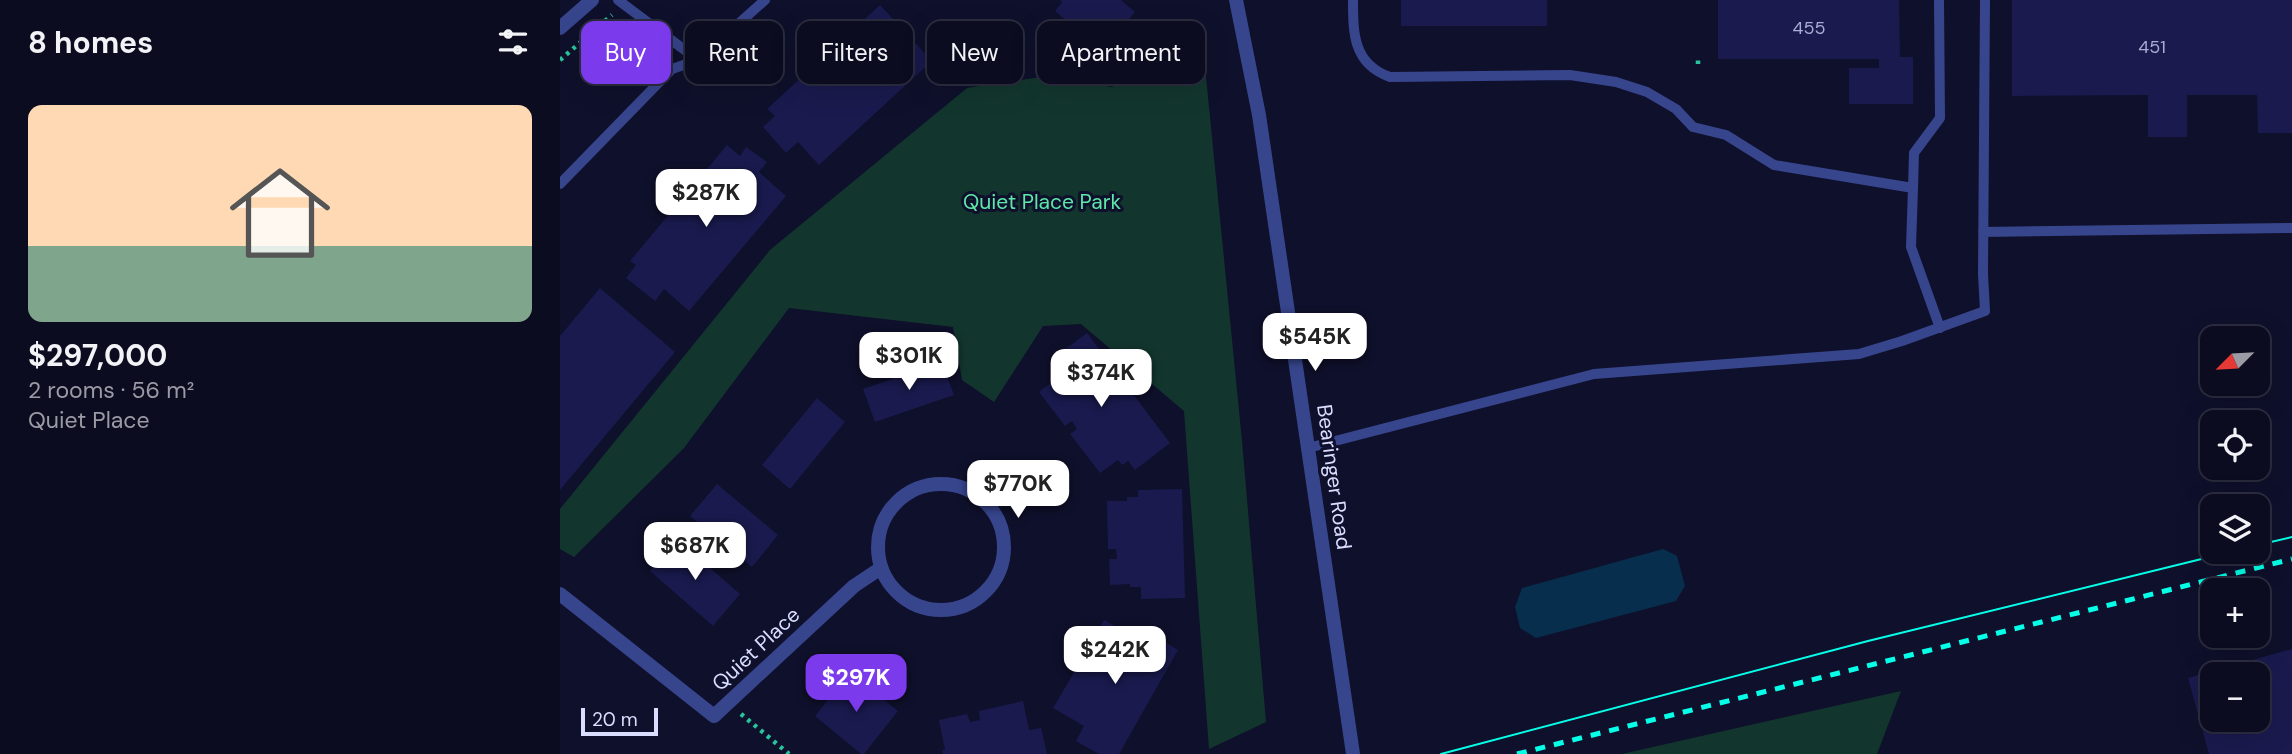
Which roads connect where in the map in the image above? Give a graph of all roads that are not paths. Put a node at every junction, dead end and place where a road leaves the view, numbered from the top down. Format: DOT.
graph roads {
  1 [pos="592,0"];
  2 [pos="765,0"];
  3 [pos="1236,0"];
  4 [pos="1353,0"];
  5 [pos="1939,0"];
  6 [pos="1985,0"];
  7 [pos="621,2"];
  8 [pos="742,21"];
  9 [pos="561,25"];
  10 [pos="685,50"];
  11 [pos="685,64"];
  12 [pos="560,184"];
  13 [pos="1913,188"];
  14 [pos="2292,228"];
  15 [pos="1983,232"];
  16 [pos="1940,328"];
  17 [pos="1308,448"];
  18 [pos="881,568"];
  19 [pos="560,594"];
  20 [pos="1353,754"];
  1 -- 9 [label="street"];
  2 -- 8 [label="lane"];
  3 -- 17 [label="street, Bearinger Road"];
  4 -- 13 [label="lane"];
  5 -- 13 [label="lane"];
  6 -- 15 [label="lane"];
  7 -- 10 [label="lane"];
  11 -- 12 [label="lane"];
  13 -- 16 [label="lane"];
  14 -- 15 [label="lane"];
  15 -- 16 [label="lane"];
  16 -- 17 [label="lane"];
  17 -- 20 [label="street, Bearinger Road"];
  18 -- 18 [label="street"];
  18 -- 19 [label="street, Quiet Place"];
}
